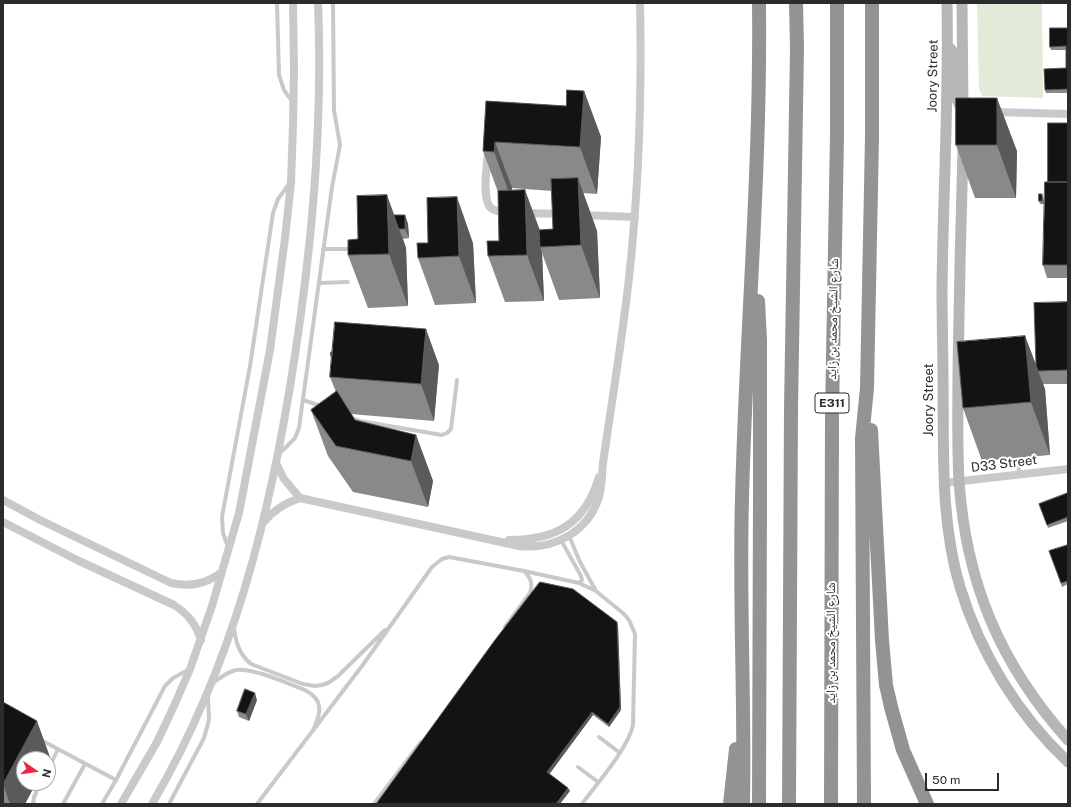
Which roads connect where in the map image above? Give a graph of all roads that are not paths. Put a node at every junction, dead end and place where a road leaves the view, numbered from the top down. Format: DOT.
graph roads {
  1 [pos="277,3"];
  2 [pos="293,3"];
  3 [pos="318,3"];
  4 [pos="333,3"];
  5 [pos="640,3"];
  6 [pos="759,3"];
  7 [pos="796,3"];
  8 [pos="837,3"];
  9 [pos="872,3"];
  10 [pos="947,3"];
  11 [pos="962,3"];
  12 [pos="948,47"];
  13 [pos="293,102"];
  14 [pos="986,112"];
  15 [pos="1068,114"];
  16 [pos="963,134"];
  17 [pos="492,143"];
  18 [pos="290,182"];
  19 [pos="635,217"];
  20 [pos="753,222"];
  21 [pos="323,249"];
  22 [pos="352,250"];
  23 [pos="348,282"];
  24 [pos="319,283"];
  25 [pos="457,380"];
  26 [pos="867,388"];
  27 [pos="303,400"];
  28 [pos="329,408"];
  29 [pos="346,415"];
  30 [pos="1018,458"];
  31 [pos="276,460"];
  32 [pos="603,463"];
  33 [pos="1068,469"];
  34 [pos="1019,475"];
  35 [pos="959,482"];
  36 [pos="944,484"];
  37 [pos="300,498"];
  38 [pos="3,500"];
  39 [pos="3,522"];
  40 [pos="263,523"];
  41 [pos="569,536"];
  42 [pos="496,540"];
  43 [pos="561,540"];
  44 [pos="229,548"];
  45 [pos="524,571"];
  46 [pos="222,572"];
  47 [pos="579,583"];
  48 [pos="596,591"];
  49 [pos="234,626"];
  50 [pos="390,626"];
  51 [pos="501,633"];
  52 [pos="201,640"];
  53 [pos="190,669"];
  54 [pos="212,683"];
  55 [pos="208,692"];
  56 [pos="744,701"];
  57 [pos="311,734"];
  58 [pos="425,736"];
  59 [pos="599,737"];
  60 [pos="39,739"];
  61 [pos="1068,740"];
  62 [pos="58,749"];
  63 [pos="56,753"];
  64 [pos="620,753"];
  65 [pos="1068,762"];
  66 [pos="85,764"];
  67 [pos="578,767"];
  68 [pos="116,780"];
  69 [pos="598,782"];
  70 [pos="37,791"];
  71 [pos="33,804"];
  72 [pos="63,804"];
  73 [pos="102,804"];
  74 [pos="121,804"];
  75 [pos="152,804"];
  76 [pos="169,804"];
  77 [pos="257,804"];
  78 [pos="374,804"];
  79 [pos="582,804"];
  80 [pos="730,804"];
  81 [pos="743,804"];
  82 [pos="758,804"];
  83 [pos="789,804"];
  84 [pos="831,804"];
  85 [pos="864,804"];
  86 [pos="927,804"];
  1 -- 13 [label="lane"];
  2 -- 13 [label="street"];
  3 -- 31 [label="street"];
  4 -- 21 [label="lane"];
  5 -- 19 [label="street"];
  6 -- 20 [label="highway"];
  7 -- 83 [label="highway"];
  8 -- 84 [label="highway, شارع الشيخ محمد بن زايد / E311"];
  9 -- 26 [label="highway"];
  10 -- 12 [label="street, Joory Street"];
  11 -- 12 [label="street"];
  12 -- 36 [label="street, Joory Street"];
  13 -- 18 [label="street"];
  14 -- 15 [label="street"];
  16 -- 35 [label="street"];
  17 -- 19 [label="street"];
  18 -- 44 [label="street"];
  18 -- 44 [label="lane"];
  19 -- 32 [label="street"];
  20 -- 56 [label="highway"];
  20 -- 82 [label="highway"];
  21 -- 22 [label="lane"];
  21 -- 24 [label="lane"];
  23 -- 24 [label="lane"];
  24 -- 27 [label="lane"];
  25 -- 29 [label="lane"];
  26 -- 85 [label="highway"];
  26 -- 86 [label="highway"];
  27 -- 28 [label="lane"];
  27 -- 31 [label="lane"];
  30 -- 34 [label="lane"];
  31 -- 37 [label="street"];
  31 -- 40 [label="street"];
  32 -- 41 [label="street"];
  32 -- 42 [label="street"];
  33 -- 34 [label="street, D33 Street"];
  34 -- 35 [label="street, D33 Street"];
  35 -- 36 [label="street, D33 Street"];
  35 -- 61 [label="street"];
  36 -- 65 [label="street, Joory Street"];
  37 -- 40 [label="street"];
  37 -- 42 [label="street"];
  38 -- 46 [label="street"];
  39 -- 52 [label="street"];
  40 -- 49 [label="street"];
  41 -- 43 [label="street"];
  41 -- 48 [label="lane"];
  42 -- 43 [label="street"];
  43 -- 47 [label="lane"];
  44 -- 46 [label="street"];
  45 -- 47 [label="lane"];
  45 -- 50 [label="lane"];
  45 -- 51 [label="lane"];
  46 -- 52 [label="street"];
  47 -- 48 [label="lane"];
  48 -- 64 [label="lane"];
  49 -- 50 [label="lane"];
  49 -- 54 [label="street"];
  50 -- 57 [label="lane"];
  52 -- 53 [label="street"];
  53 -- 68 [label="lane"];
  53 -- 74 [label="street"];
  54 -- 55 [label="street"];
  54 -- 57 [label="lane"];
  55 -- 75 [label="street"];
  55 -- 76 [label="lane"];
  56 -- 80 [label="highway"];
  56 -- 81 [label="highway"];
  57 -- 77 [label="lane"];
  58 -- 78 [label="lane"];
  59 -- 64 [label="lane"];
  60 -- 62 [label="lane"];
  62 -- 63 [label="lane"];
  62 -- 66 [label="lane"];
  64 -- 69 [label="lane"];
  66 -- 68 [label="lane"];
  66 -- 72 [label="lane"];
  67 -- 69 [label="lane"];
  68 -- 73 [label="lane"];
  69 -- 79 [label="lane"];
  70 -- 71 [label="lane"];
}
